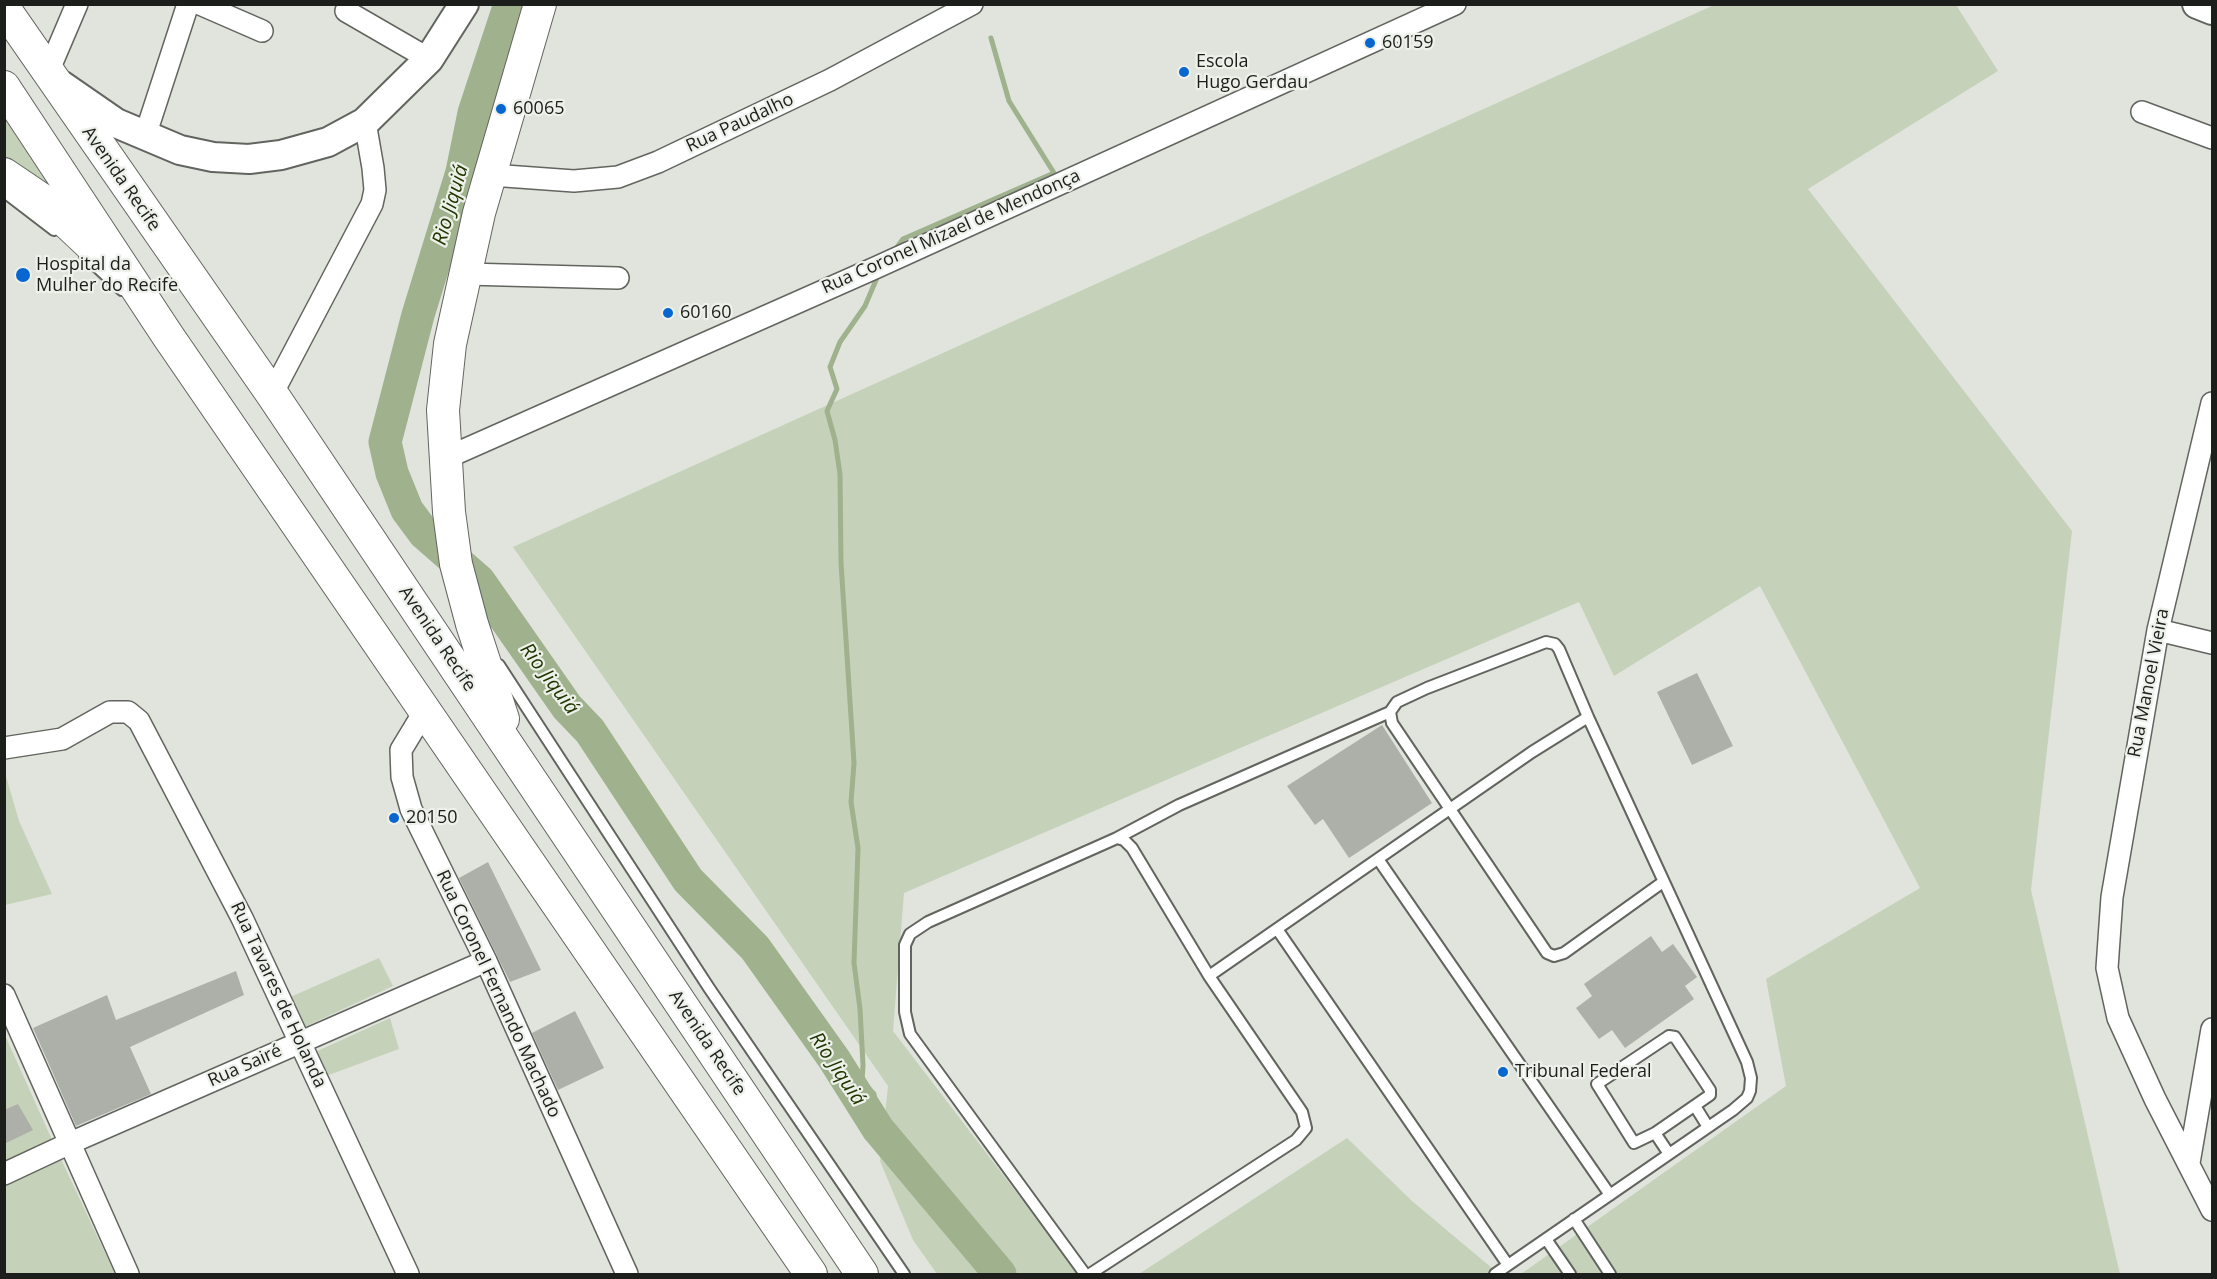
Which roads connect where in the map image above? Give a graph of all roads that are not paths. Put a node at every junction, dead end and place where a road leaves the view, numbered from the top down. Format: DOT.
graph roads {
  1 [pos="77,4"];
  2 [pos="188,4"];
  3 [pos="200,4"];
  4 [pos="464,4"];
  5 [pos="540,4"];
  6 [pos="972,4"];
  7 [pos="1455,4"];
  8 [pos="2197,4"];
  9 [pos="4,8"];
  10 [pos="2212,10"];
  11 [pos="346,11"];
  12 [pos="262,31"];
  13 [pos="429,59"];
  14 [pos="50,76"];
  15 [pos="4,87"];
  16 [pos="4,94"];
  17 [pos="2142,112"];
  18 [pos="365,122"];
  19 [pos="145,136"];
  20 [pos="2212,138"];
  21 [pos="44,148"];
  22 [pos="4,174"];
  23 [pos="490,175"];
  24 [pos="4,192"];
  25 [pos="66,240"];
  26 [pos="75,247"];
  27 [pos="466,274"];
  28 [pos="618,278"];
  29 [pos="146,304"];
  30 [pos="168,336"];
  31 [pos="272,394"];
  32 [pos="2212,403"];
  33 [pos="446,458"];
  34 [pos="472,624"];
  35 [pos="2158,630"];
  36 [pos="2212,643"];
  37 [pos="424,712"];
  38 [pos="1390,712"];
  39 [pos="1588,717"];
  40 [pos="4,748"];
  41 [pos="520,767"];
  42 [pos="1449,810"];
  43 [pos="1117,838"];
  44 [pos="1378,859"];
  45 [pos="1663,882"];
  46 [pos="1277,929"];
  47 [pos="486,961"];
  48 [pos="1209,976"];
  49 [pos="4,995"];
  50 [pos="2212,1029"];
  51 [pos="301,1041"];
  52 [pos="1695,1106"];
  53 [pos="1708,1127"];
  54 [pos="1654,1133"];
  55 [pos="68,1144"];
  56 [pos="1669,1154"];
  57 [pos="4,1174"];
  58 [pos="2200,1176"];
  59 [pos="1610,1195"];
  60 [pos="2212,1210"];
  61 [pos="1574,1219"];
  62 [pos="1546,1239"];
  63 [pos="1508,1265"];
  64 [pos="128,1275"];
  65 [pos="408,1275"];
  66 [pos="627,1275"];
  67 [pos="812,1275"];
  68 [pos="862,1275"];
  69 [pos="904,1275"];
  70 [pos="1085,1275"];
  71 [pos="1090,1275"];
  72 [pos="1495,1275"];
  73 [pos="1570,1275"];
  74 [pos="1610,1275"];
  1 -- 14 [label="street"];
  2 -- 19 [label="street"];
  3 -- 12 [label="street"];
  4 -- 13 [label="street"];
  5 -- 23 [label="main road"];
  6 -- 23 [label="street, Rua Paudalho"];
  7 -- 33 [label="street, Rua Coronel Mizael de Mendonça"];
  8 -- 10 [label="street"];
  9 -- 14 [label="main road, Avenida Recife"];
  11 -- 13 [label="street"];
  13 -- 18 [label="street"];
  14 -- 19 [label="street"];
  14 -- 31 [label="main road, Avenida Recife"];
  15 -- 21 [label="main road"];
  16 -- 21 [label="main road"];
  17 -- 20 [label="street"];
  18 -- 19 [label="street"];
  18 -- 31 [label="street"];
  21 -- 29 [label="main road"];
  22 -- 29 [label="main road"];
  23 -- 27 [label="main road"];
  24 -- 25 [label="lane"];
  26 -- 30 [label="lane"];
  27 -- 28 [label="street"];
  27 -- 33 [label="main road"];
  29 -- 30 [label="main road"];
  30 -- 37 [label="main road"];
  31 -- 41 [label="main road, Avenida Recife"];
  32 -- 35 [label="street, Rua Manoel Vieira"];
  33 -- 34 [label="main road"];
  34 -- 41 [label="main road"];
  34 -- 69 [label="lane"];
  35 -- 36 [label="street"];
  35 -- 58 [label="street, Rua Manoel Vieira"];
  37 -- 47 [label="street, Rua Coronel Fernando Machado"];
  37 -- 67 [label="main road"];
  38 -- 39 [label="lane"];
  38 -- 42 [label="lane"];
  38 -- 43 [label="lane"];
  39 -- 42 [label="lane"];
  39 -- 45 [label="lane"];
  40 -- 51 [label="street, Rua Tavares de Holanda"];
  41 -- 68 [label="main road, Avenida Recife"];
  42 -- 44 [label="lane"];
  42 -- 45 [label="lane"];
  43 -- 48 [label="lane"];
  43 -- 70 [label="lane"];
  44 -- 46 [label="lane"];
  44 -- 59 [label="lane"];
  45 -- 53 [label="lane"];
  46 -- 48 [label="lane"];
  46 -- 63 [label="lane"];
  47 -- 51 [label="street, Rua Sairé"];
  47 -- 66 [label="street, Rua Coronel Fernando Machado"];
  48 -- 71 [label="lane"];
  49 -- 55 [label="street"];
  50 -- 58 [label="street"];
  51 -- 55 [label="street, Rua Sairé"];
  51 -- 65 [label="street, Rua Tavares de Holanda"];
  52 -- 53 [label="lane"];
  52 -- 54 [label="lane"];
  52 -- 54 [label="lane"];
  53 -- 56 [label="lane"];
  54 -- 56 [label="lane"];
  55 -- 57 [label="street, Rua Sairé"];
  55 -- 64 [label="street"];
  56 -- 59 [label="lane"];
  58 -- 60 [label="street, Rua Manoel Vieira"];
  59 -- 61 [label="lane"];
  61 -- 62 [label="lane"];
  61 -- 74 [label="lane"];
  62 -- 63 [label="lane"];
  62 -- 73 [label="lane"];
  63 -- 72 [label="lane"];
}
